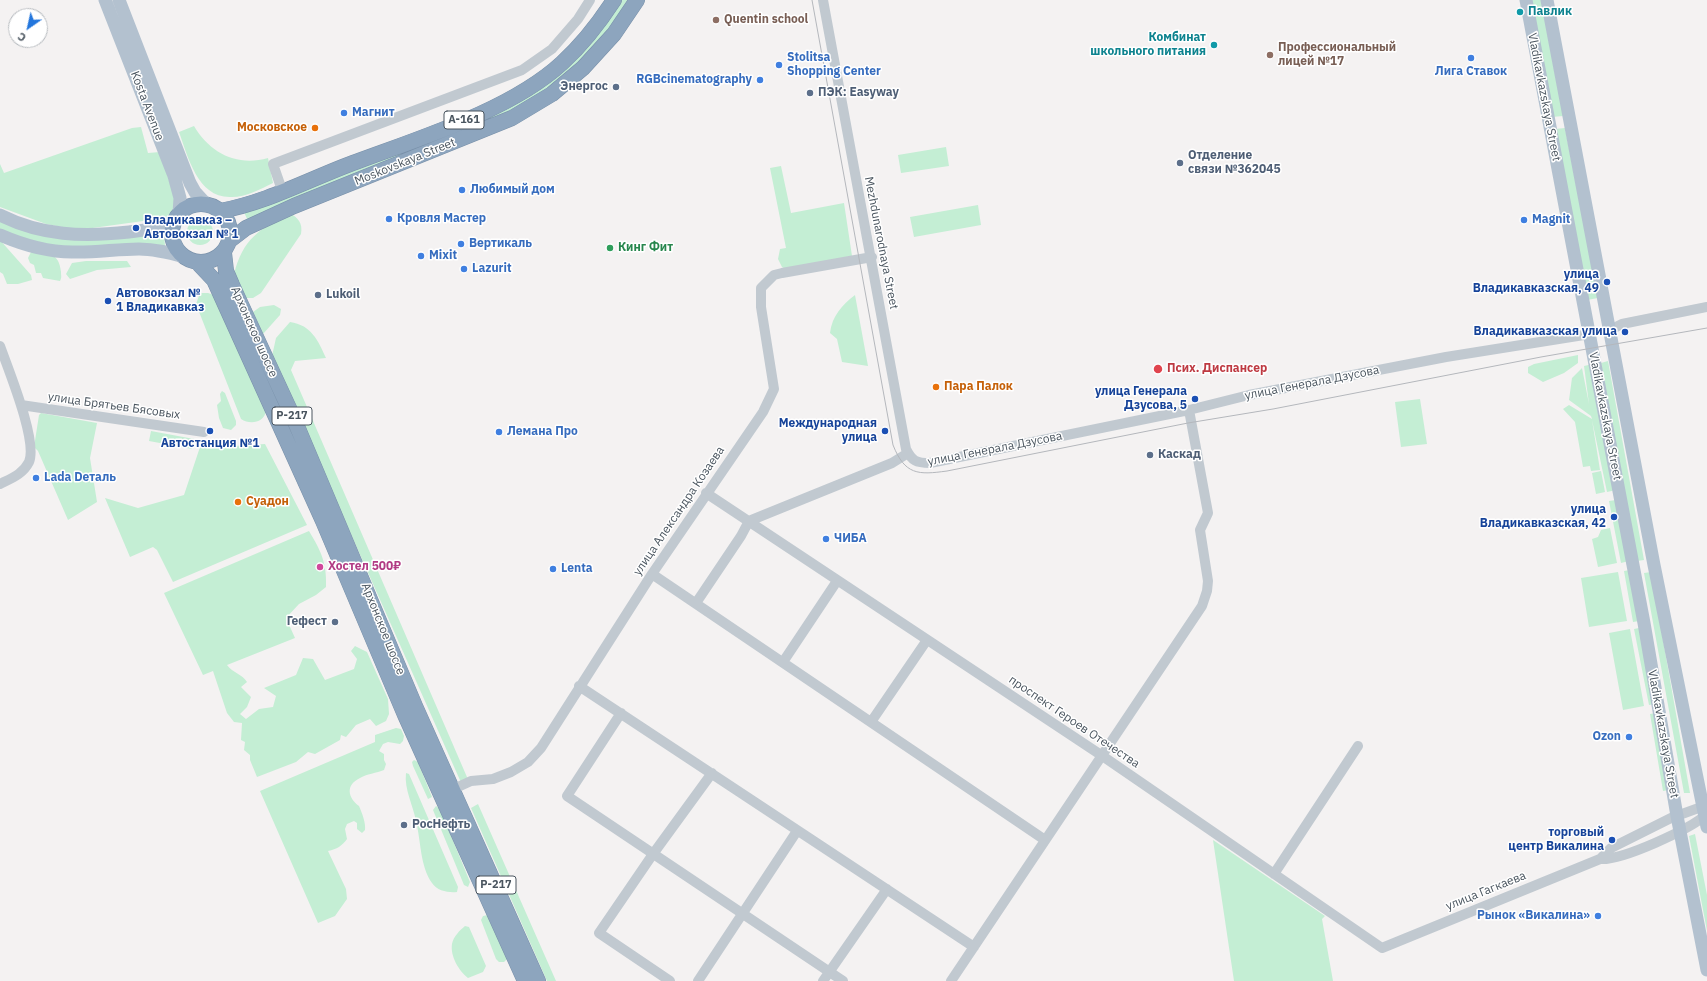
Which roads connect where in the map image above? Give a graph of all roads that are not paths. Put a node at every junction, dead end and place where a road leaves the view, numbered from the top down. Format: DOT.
graph roads {
  1 [pos="105,0"];
  2 [pos="119,0"];
  3 [pos="590,0"];
  4 [pos="614,0"];
  5 [pos="637,0"];
  6 [pos="823,0"];
  7 [pos="1526,0"];
  8 [pos="1547,0"];
  9 [pos="283,193"];
  10 [pos="206,204"];
  11 [pos="220,211"];
  12 [pos="0,215"];
  13 [pos="177,217"];
  14 [pos="0,235"];
  15 [pos="227,247"];
  16 [pos="872,257"];
  17 [pos="191,260"];
  18 [pos="1707,307"];
  19 [pos="1610,330"];
  20 [pos="1590,334"];
  21 [pos="0,346"];
  22 [pos="21,405"];
  23 [pos="1189,410"];
  24 [pos="204,432"];
  25 [pos="908,453"];
  26 [pos="0,484"];
  27 [pos="706,493"];
  28 [pos="749,521"];
  29 [pos="652,574"];
  30 [pos="836,581"];
  31 [pos="696,603"];
  32 [pos="927,640"];
  33 [pos="783,662"];
  34 [pos="579,686"];
  35 [pos="621,713"];
  36 [pos="871,722"];
  37 [pos="1358,746"];
  38 [pos="1101,755"];
  39 [pos="712,773"];
  40 [pos="447,792"];
  41 [pos="1705,814"];
  42 [pos="1677,816"];
  43 [pos="797,830"];
  44 [pos="1681,832"];
  45 [pos="1045,840"];
  46 [pos="653,854"];
  47 [pos="1600,858"];
  48 [pos="1274,874"];
  49 [pos="887,889"];
  50 [pos="742,913"];
  51 [pos="974,947"];
  52 [pos="1382,948"];
  53 [pos="1707,970"];
  54 [pos="829,972"];
  55 [pos="525,981"];
  56 [pos="538,981"];
  57 [pos="670,981"];
  58 [pos="698,981"];
  59 [pos="823,981"];
  60 [pos="843,981"];
  61 [pos="951,981"];
  1 -- 13 [label="main road, Kosta Avenue"];
  2 -- 10 [label="main road, Kosta Avenue"];
  3 -- 9 [label="street"];
  4 -- 9 [label="highway, Moskovskaya Street / А-161"];
  5 -- 15 [label="highway, Moskovskaya Street / А-161"];
  6 -- 16 [label="street, Mezhdunarodnaya Street"];
  7 -- 20 [label="main road, Vladikavkazskaya Street"];
  8 -- 19 [label="main road, Vladikavkazskaya Street"];
  9 -- 11 [label="highway, Moskovskaya Street / А-161"];
  10 -- 11 [label="highway"];
  10 -- 13 [label="highway"];
  11 -- 15 [label="highway"];
  12 -- 13 [label="main road"];
  13 -- 17 [label="highway"];
  14 -- 17 [label="main road"];
  15 -- 17 [label="highway"];
  15 -- 40 [label="highway, Архонское шоссе / Р-217"];
  16 -- 25 [label="street, Mezhdunarodnaya Street"];
  16 -- 27 [label="street, улица Александра Козаева"];
  17 -- 40 [label="highway, Архонское шоссе / Р-217"];
  18 -- 19 [label="street, улица Генерала Дзусова"];
  19 -- 20 [label="main road, улица Генерала Дзусова"];
  19 -- 41 [label="main road, Vladikavkazskaya Street"];
  20 -- 23 [label="street, улица Генерала Дзусова"];
  20 -- 42 [label="main road, Vladikavkazskaya Street"];
  21 -- 22 [label="street"];
  22 -- 24 [label="street, улица Брятьев Бясовых"];
  22 -- 26 [label="street"];
  23 -- 25 [label="street, улица Генерала Дзусова"];
  23 -- 38 [label="street"];
  25 -- 28 [label="street"];
  27 -- 28 [label="street, проспект Героев Отечества"];
  27 -- 29 [label="street, улица Александра Козаева"];
  28 -- 30 [label="street, проспект Героев Отечества"];
  28 -- 31 [label="street"];
  29 -- 31 [label="street"];
  29 -- 34 [label="street, улица Александра Козаева"];
  30 -- 32 [label="street, проспект Героев Отечества"];
  30 -- 33 [label="street"];
  31 -- 33 [label="street"];
  32 -- 36 [label="street"];
  32 -- 38 [label="street, проспект Героев Отечества"];
  33 -- 36 [label="street"];
  34 -- 35 [label="street"];
  34 -- 40 [label="street, улица Александра Козаева"];
  35 -- 39 [label="street"];
  35 -- 46 [label="street"];
  36 -- 45 [label="street"];
  37 -- 48 [label="street"];
  38 -- 45 [label="street"];
  38 -- 48 [label="street, проспект Героев Отечества"];
  39 -- 43 [label="street"];
  39 -- 46 [label="street"];
  40 -- 55 [label="highway, Архонское шоссе / Р-217"];
  40 -- 56 [label="highway, Архонское шоссе / Р-217"];
  41 -- 42 [label="street, улица Гагкаева"];
  41 -- 44 [label="street"];
  42 -- 44 [label="main road, Vladikavkazskaya Street"];
  42 -- 47 [label="street, улица Гагкаева"];
  43 -- 49 [label="street"];
  43 -- 50 [label="street"];
  44 -- 47 [label="street, улица Гагкаева"];
  44 -- 53 [label="main road, Vladikavkazskaya Street"];
  45 -- 51 [label="street"];
  46 -- 50 [label="street"];
  46 -- 57 [label="street"];
  47 -- 52 [label="street, улица Гагкаева"];
  48 -- 52 [label="street, проспект Героев Отечества"];
  49 -- 51 [label="street"];
  49 -- 54 [label="street"];
  50 -- 54 [label="street"];
  50 -- 58 [label="street"];
  51 -- 61 [label="street"];
  54 -- 59 [label="street"];
  54 -- 60 [label="street"];
}
